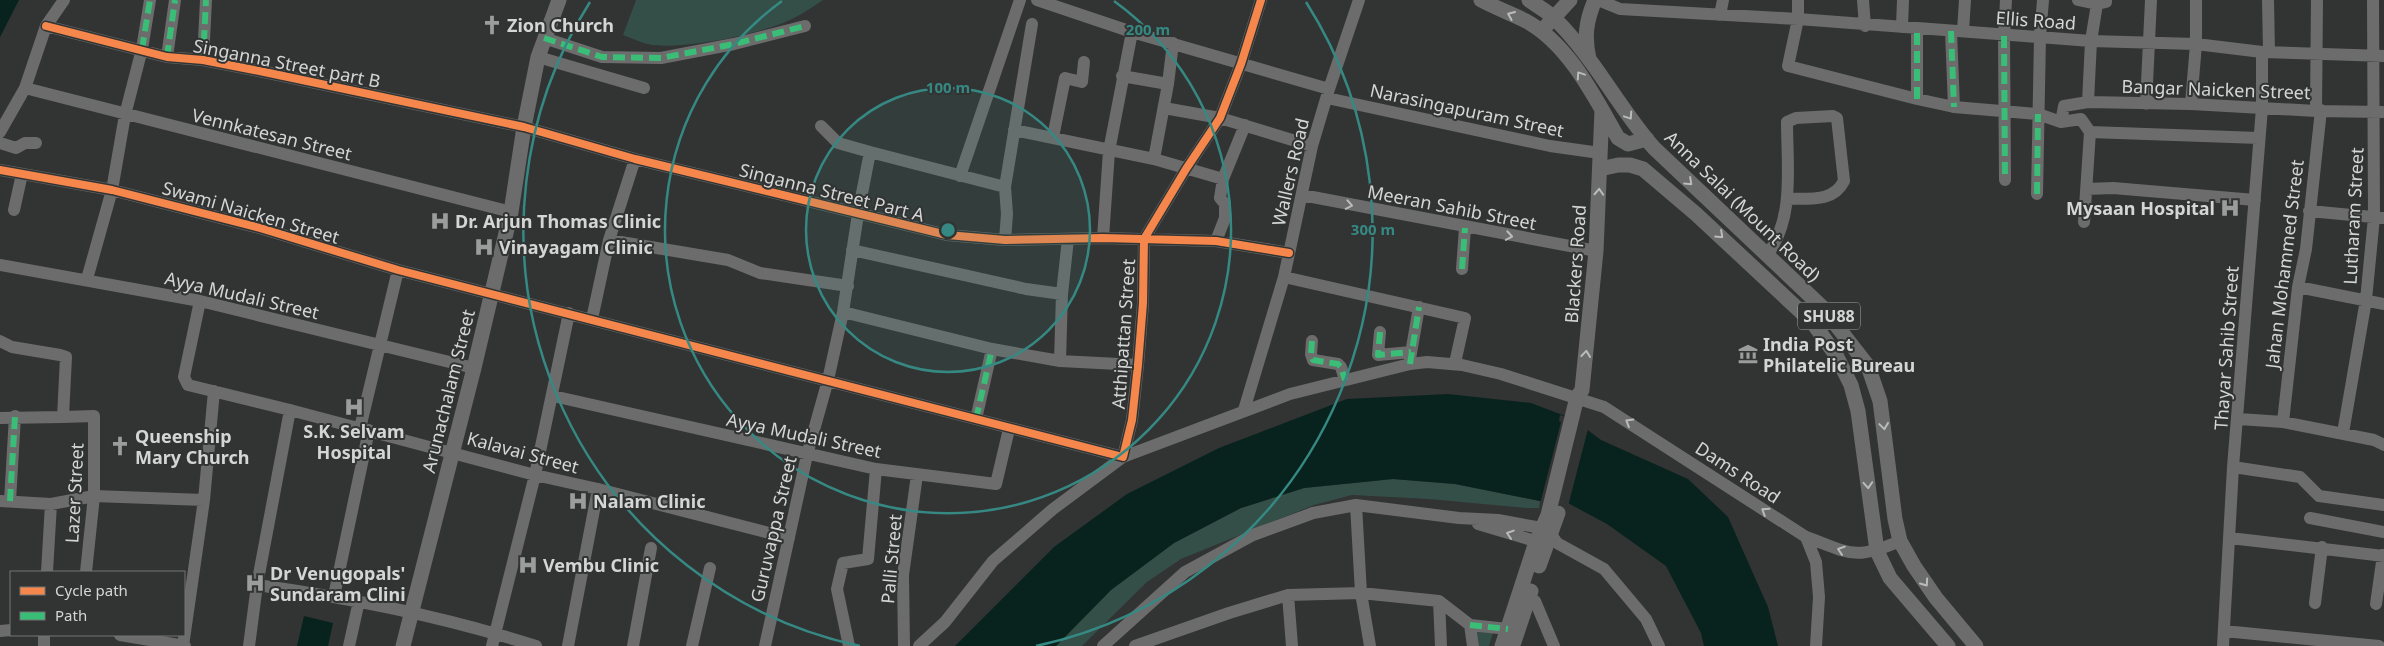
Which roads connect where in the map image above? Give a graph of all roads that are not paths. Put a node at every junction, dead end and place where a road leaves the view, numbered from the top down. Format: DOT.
graph roads {
  1 [pos="64,0"];
  2 [pos="150,0"];
  3 [pos="175,0"];
  4 [pos="206,0"];
  5 [pos="559,0"];
  6 [pos="1020,0"];
  7 [pos="1037,0"];
  8 [pos="1261,0"];
  9 [pos="1359,0"];
  10 [pos="1481,0"];
  11 [pos="1529,0"];
  12 [pos="1570,0"];
  13 [pos="1596,0"];
  14 [pos="1723,0"];
  15 [pos="1798,0"];
  16 [pos="1863,0"];
  17 [pos="1902,0"];
  18 [pos="1965,0"];
  19 [pos="2006,0"];
  20 [pos="2043,0"];
  21 [pos="2078,0"];
  22 [pos="2151,0"];
  23 [pos="2196,0"];
  24 [pos="2268,0"];
  25 [pos="2317,0"];
  26 [pos="2373,0"];
  27 [pos="2102,2"];
  28 [pos="1720,15"];
  29 [pos="1554,17"];
  30 [pos="1798,19"];
  31 [pos="1032,24"];
  32 [pos="46,26"];
  33 [pos="805,26"];
  34 [pos="1865,26"];
  35 [pos="1902,27"];
  36 [pos="1917,28"];
  37 [pos="1565,31"];
  38 [pos="1957,31"];
  39 [pos="1132,32"];
  40 [pos="1541,32"];
  41 [pos="2004,36"];
  42 [pos="544,38"];
  43 [pos="2040,38"];
  44 [pos="2091,41"];
  45 [pos="2150,42"];
  46 [pos="1173,43"];
  47 [pos="1554,44"];
  48 [pos="2196,44"];
  49 [pos="142,49"];
  50 [pos="2265,52"];
  51 [pos="2315,53"];
  52 [pos="2379,56"];
  53 [pos="167,57"];
  54 [pos="538,57"];
  55 [pos="1590,59"];
  56 [pos="203,60"];
  57 [pos="1084,62"];
  58 [pos="1242,64"];
  59 [pos="1122,76"];
  60 [pos="1168,84"];
  61 [pos="25,88"];
  62 [pos="644,88"];
  63 [pos="1328,94"];
  64 [pos="1917,99"];
  65 [pos="2088,102"];
  66 [pos="2146,104"];
  67 [pos="2191,104"];
  68 [pos="1954,107"];
  69 [pos="1164,108"];
  70 [pos="2262,108"];
  71 [pos="1602,110"];
  72 [pos="2004,110"];
  73 [pos="2318,111"];
  74 [pos="2380,112"];
  75 [pos="2038,114"];
  76 [pos="125,115"];
  77 [pos="1220,118"];
  78 [pos="2061,122"];
  79 [pos="1245,125"];
  80 [pos="821,126"];
  81 [pos="524,127"];
  82 [pos="1014,130"];
  83 [pos="0,132"];
  84 [pos="2090,132"];
  85 [pos="1053,137"];
  86 [pos="2259,138"];
  87 [pos="0,143"];
  88 [pos="36,143"];
  89 [pos="1650,144"];
  90 [pos="1312,146"];
  91 [pos="1110,151"];
  92 [pos="870,152"];
  93 [pos="1600,153"];
  94 [pos="635,159"];
  95 [pos="1154,159"];
  96 [pos="1186,169"];
  97 [pos="1600,169"];
  98 [pos="1643,169"];
  99 [pos="0,170"];
  100 [pos="22,174"];
  101 [pos="960,176"];
  102 [pos="1223,179"];
  103 [pos="2005,180"];
  104 [pos="1005,186"];
  105 [pos="2086,189"];
  106 [pos="112,190"];
  107 [pos="2037,194"];
  108 [pos="1302,195"];
  109 [pos="1787,199"];
  110 [pos="2255,200"];
  111 [pos="14,210"];
  112 [pos="2309,211"];
  113 [pos="510,212"];
  114 [pos="858,214"];
  115 [pos="2379,217"];
  116 [pos="2084,222"];
  117 [pos="1465,228"];
  118 [pos="1103,238"];
  119 [pos="1068,239"];
  120 [pos="1144,239"];
  121 [pos="609,240"];
  122 [pos="1005,240"];
  123 [pos="1216,241"];
  124 [pos="852,250"];
  125 [pos="1596,251"];
  126 [pos="1289,253"];
  127 [pos="1768,255"];
  128 [pos="0,265"];
  129 [pos="1462,269"];
  130 [pos="398,270"];
  131 [pos="1284,277"];
  132 [pos="87,279"];
  133 [pos="848,286"];
  134 [pos="2298,287"];
  135 [pos="492,293"];
  136 [pos="1062,294"];
  137 [pos="2366,300"];
  138 [pos="200,301"];
  139 [pos="2384,304"];
  140 [pos="1419,308"];
  141 [pos="843,312"];
  142 [pos="569,313"];
  143 [pos="592,319"];
  144 [pos="1380,332"];
  145 [pos="0,341"];
  146 [pos="1312,341"];
  147 [pos="378,346"];
  148 [pos="992,349"];
  149 [pos="1410,358"];
  150 [pos="1060,361"];
  151 [pos="1455,363"];
  152 [pos="1138,365"];
  153 [pos="474,368"];
  154 [pos="1847,378"];
  155 [pos="828,380"];
  156 [pos="1345,380"];
  157 [pos="1875,386"];
  158 [pos="214,391"];
  159 [pos="553,396"];
  160 [pos="1582,396"];
  161 [pos="1857,406"];
  162 [pos="290,410"];
  163 [pos="1244,410"];
  164 [pos="15,416"];
  165 [pos="63,416"];
  166 [pos="0,418"];
  167 [pos="976,419"];
  168 [pos="2238,419"];
  169 [pos="2283,422"];
  170 [pos="364,429"];
  171 [pos="1009,429"];
  172 [pos="2343,433"];
  173 [pos="2384,445"];
  174 [pos="452,451"];
  175 [pos="807,455"];
  176 [pos="1123,457"];
  177 [pos="2233,467"];
  178 [pos="876,469"];
  179 [pos="536,475"];
  180 [pos="917,475"];
  181 [pos="598,489"];
  182 [pos="94,496"];
  183 [pos="204,500"];
  184 [pos="5,501"];
  185 [pos="51,504"];
  186 [pos="2384,505"];
  187 [pos="1356,506"];
  188 [pos="2310,518"];
  189 [pos="2384,532"];
  190 [pos="1806,537"];
  191 [pos="789,538"];
  192 [pos="1546,538"];
  193 [pos="2230,538"];
  194 [pos="1900,541"];
  195 [pos="650,548"];
  196 [pos="2322,548"];
  197 [pos="1877,551"];
  198 [pos="2383,556"];
  199 [pos="710,568"];
  200 [pos="47,571"];
  201 [pos="86,571"];
  202 [pos="257,585"];
  203 [pos="1361,592"];
  204 [pos="1288,595"];
  205 [pos="334,596"];
  206 [pos="1529,598"];
  207 [pos="359,601"];
  208 [pos="1439,601"];
  209 [pos="2315,603"];
  210 [pos="2376,604"];
  211 [pos="411,612"];
  212 [pos="1470,624"];
  213 [pos="1508,628"];
  214 [pos="2224,631"];
  215 [pos="185,632"];
  216 [pos="494,633"];
  217 [pos="125,636"];
  218 [pos="1168,640"];
  219 [pos="2280,641"];
  220 [pos="183,646"];
  221 [pos="249,646"];
  222 [pos="349,646"];
  223 [pos="403,646"];
  224 [pos="492,646"];
  225 [pos="536,646"];
  226 [pos="568,646"];
  227 [pos="633,646"];
  228 [pos="692,646"];
  229 [pos="765,646"];
  230 [pos="849,646"];
  231 [pos="904,646"];
  232 [pos="919,646"];
  233 [pos="1103,646"];
  234 [pos="1135,646"];
  235 [pos="1292,646"];
  236 [pos="1370,646"];
  237 [pos="1441,646"];
  238 [pos="1473,646"];
  239 [pos="1502,646"];
  240 [pos="1513,646"];
  241 [pos="1554,646"];
  242 [pos="1659,646"];
  243 [pos="1816,646"];
  244 [pos="1948,646"];
  245 [pos="1976,646"];
  246 [pos="2223,646"];
  247 [pos="2379,646"];
  1 -- 32 [label="street"];
  2 -- 49 [label="street"];
  3 -- 53 [label="street"];
  4 -- 56 [label="street"];
  5 -- 42 [label="main road, Arunachalam Street"];
  6 -- 101 [label="street"];
  7 -- 39 [label="street, Narasingapuram Street"];
  8 -- 58 [label="street, Atthipattan Street"];
  9 -- 63 [label="street, Wallers Road"];
  40 -- 10 [label="main road, one-way"];
  11 -- 29 [label="main road, Anna Salai (Mount Road) / SHU88"];
  12 -- 29 [label="main road"];
  13 -- 28 [label="street, Ellis Road"];
  13 -- 37 [label="main road"];
  13 -- 55 [label="main road"];
  14 -- 28 [label="street"];
  15 -- 30 [label="street"];
  16 -- 34 [label="street"];
  17 -- 35 [label="street"];
  18 -- 38 [label="street"];
  19 -- 41 [label="street"];
  20 -- 43 [label="street"];
  21 -- 27 [label="street"];
  22 -- 45 [label="street"];
  23 -- 48 [label="street"];
  24 -- 50 [label="street, Thayar Sahib Street"];
  25 -- 51 [label="street, Jahan Mohammed Street"];
  26 -- 52 [label="street, Lutharam Street"];
  27 -- 44 [label="street"];
  28 -- 30 [label="street, Ellis Road"];
  29 -- 37 [label="main road, Anna Salai (Mount Road) / SHU88"];
  29 -- 40 [label="main road"];
  30 -- 34 [label="street, Ellis Road"];
  30 -- 64 [label="street"];
  31 -- 82 [label="street"];
  32 -- 49 [label="street, Singanna Street part B"];
  32 -- 61 [label="street"];
  33 -- 42 [label="street"];
  34 -- 35 [label="street, Ellis Road"];
  35 -- 36 [label="street, Ellis Road"];
  36 -- 38 [label="street, Ellis Road"];
  36 -- 64 [label="street"];
  37 -- 47 [label="main road"];
  37 -- 55 [label="main road, Anna Salai (Mount Road) / SHU88"];
  38 -- 41 [label="street, Ellis Road"];
  38 -- 68 [label="street"];
  39 -- 46 [label="street, Narasingapuram Street"];
  39 -- 59 [label="street"];
  40 -- 47 [label="main road"];
  41 -- 43 [label="street, Ellis Road"];
  41 -- 72 [label="street"];
  42 -- 54 [label="main road, Arunachalam Street"];
  43 -- 44 [label="street, Ellis Road"];
  43 -- 75 [label="street"];
  44 -- 45 [label="street, Ellis Road"];
  44 -- 65 [label="street"];
  45 -- 48 [label="street, Ellis Road"];
  45 -- 66 [label="street"];
  46 -- 58 [label="street, Narasingapuram Street"];
  46 -- 60 [label="street"];
  71 -- 47 [label="main road, one-way"];
  48 -- 50 [label="street, Ellis Road"];
  48 -- 67 [label="street"];
  49 -- 53 [label="street, Singanna Street part B"];
  49 -- 76 [label="street"];
  50 -- 51 [label="street, Ellis Road"];
  50 -- 70 [label="street, Thayar Sahib Street"];
  51 -- 52 [label="street, Ellis Road"];
  51 -- 73 [label="street, Jahan Mohammed Street"];
  52 -- 74 [label="street, Lutharam Street"];
  53 -- 56 [label="street, Singanna Street part B"];
  54 -- 62 [label="street"];
  54 -- 81 [label="main road, Arunachalam Street"];
  55 -- 89 [label="main road, Anna Salai (Mount Road) / SHU88, one-way"];
  56 -- 81 [label="street, Singanna Street part B"];
  57 -- 85 [label="street"];
  58 -- 63 [label="street, Narasingapuram Street"];
  58 -- 77 [label="street, Atthipattan Street"];
  59 -- 60 [label="street"];
  59 -- 91 [label="street"];
  60 -- 69 [label="street"];
  61 -- 76 [label="street, Vennkatesan Street"];
  61 -- 83 [label="street"];
  63 -- 90 [label="street, Wallers Road"];
  63 -- 93 [label="street, Narasingapuram Street"];
  64 -- 68 [label="street"];
  65 -- 66 [label="street, Bangar Naicken Street"];
  65 -- 78 [label="street, Bangar Naicken Street"];
  66 -- 67 [label="street, Bangar Naicken Street"];
  67 -- 70 [label="street, Bangar Naicken Street"];
  68 -- 72 [label="street"];
  69 -- 77 [label="street"];
  69 -- 95 [label="street"];
  70 -- 73 [label="street, Bangar Naicken Street"];
  70 -- 86 [label="street, Thayar Sahib Street"];
  71 -- 89 [label="main road"];
  71 -- 93 [label="main road, Blackers Road"];
  72 -- 75 [label="street"];
  72 -- 103 [label="street"];
  73 -- 74 [label="street, Bangar Naicken Street"];
  73 -- 112 [label="street, Jahan Mohammed Street"];
  74 -- 115 [label="street, Lutharam Street"];
  75 -- 78 [label="street"];
  75 -- 107 [label="street"];
  76 -- 106 [label="street"];
  76 -- 113 [label="street, Vennkatesan Street"];
  77 -- 79 [label="street"];
  77 -- 96 [label="street, Atthipattan Street"];
  78 -- 84 [label="street"];
  79 -- 90 [label="street"];
  79 -- 102 [label="street"];
  80 -- 92 [label="street"];
  81 -- 94 [label="street, Singanna Street Part A"];
  81 -- 113 [label="main road, Arunachalam Street"];
  82 -- 85 [label="street"];
  82 -- 104 [label="street"];
  84 -- 86 [label="street"];
  84 -- 105 [label="street"];
  85 -- 91 [label="street"];
  86 -- 110 [label="street, Thayar Sahib Street"];
  87 -- 88 [label="street"];
  89 -- 98 [label="main road"];
  89 -- 127 [label="main road, Anna Salai (Mount Road) / SHU88, one-way"];
  90 -- 108 [label="street, Wallers Road"];
  91 -- 95 [label="street"];
  91 -- 118 [label="street"];
  92 -- 101 [label="street"];
  92 -- 114 [label="street, Guruvappa Street"];
  93 -- 97 [label="main road, Blackers Road"];
  94 -- 114 [label="street, Singanna Street Part A"];
  94 -- 121 [label="street"];
  95 -- 96 [label="street"];
  96 -- 102 [label="street"];
  96 -- 120 [label="street, Atthipattan Street"];
  97 -- 98 [label="main road"];
  125 -- 97 [label="main road, Blackers Road, one-way"];
  98 -- 154 [label="main road, Anna Salai (Mount Road) / SHU88, one-way"];
  99 -- 100 [label="street, Swami Naicken Street"];
  100 -- 106 [label="street, Swami Naicken Street"];
  100 -- 111 [label="street"];
  101 -- 104 [label="street"];
  102 -- 123 [label="street"];
  104 -- 122 [label="street"];
  105 -- 110 [label="street"];
  105 -- 116 [label="street"];
  106 -- 130 [label="street, Swami Naicken Street"];
  106 -- 132 [label="street"];
  108 -- 117 [label="street, Meeran Sahib Street, one-way"];
  108 -- 126 [label="street, Wallers Road"];
  109 -- 109 [label="street"];
  109 -- 127 [label="street"];
  110 -- 168 [label="street, Thayar Sahib Street"];
  112 -- 115 [label="street"];
  112 -- 134 [label="street, Jahan Mohammed Street"];
  113 -- 135 [label="main road, Arunachalam Street"];
  114 -- 122 [label="street, Singanna Street Part A"];
  114 -- 124 [label="street, Guruvappa Street"];
  115 -- 137 [label="street, Lutharam Street"];
  117 -- 125 [label="street, Meeran Sahib Street, one-way"];
  117 -- 129 [label="street"];
  118 -- 119 [label="street, Singanna Street Part A"];
  118 -- 120 [label="street, Singanna Street Part A"];
  119 -- 122 [label="street, Singanna Street Part A"];
  119 -- 136 [label="street"];
  120 -- 123 [label="street, Singanna Street Part A"];
  120 -- 152 [label="street, Atthipattan Street"];
  121 -- 133 [label="street"];
  121 -- 143 [label="street"];
  123 -- 126 [label="street, Singanna Street Part A"];
  124 -- 133 [label="street, Guruvappa Street"];
  124 -- 136 [label="street"];
  160 -- 125 [label="main road, Blackers Road, one-way"];
  126 -- 131 [label="street, Wallers Road"];
  127 -- 157 [label="main road, Anna Salai (Mount Road) / SHU88"];
  128 -- 132 [label="street, Ayya Mudali Street"];
  130 -- 135 [label="street, Swami Naicken Street"];
  130 -- 147 [label="street"];
  131 -- 140 [label="street"];
  131 -- 163 [label="street, Wallers Road"];
  132 -- 138 [label="street, Ayya Mudali Street"];
  133 -- 141 [label="street, Guruvappa Street"];
  134 -- 137 [label="street"];
  134 -- 169 [label="street, Jahan Mohammed Street"];
  135 -- 142 [label="street, Swami Naicken Street"];
  135 -- 153 [label="main road, Arunachalam Street"];
  136 -- 150 [label="street"];
  137 -- 139 [label="street"];
  137 -- 172 [label="street, Lutharam Street"];
  138 -- 147 [label="street, Ayya Mudali Street"];
  138 -- 158 [label="street, Kalavai Street"];
  140 -- 149 [label="street"];
  140 -- 151 [label="street"];
  141 -- 148 [label="street"];
  141 -- 155 [label="street, Guruvappa Street"];
  142 -- 143 [label="street, Swami Naicken Street"];
  142 -- 159 [label="street"];
  143 -- 155 [label="street, Swami Naicken Street"];
  144 -- 149 [label="street"];
  145 -- 165 [label="street"];
  146 -- 156 [label="street"];
  147 -- 153 [label="street, Ayya Mudali Street"];
  147 -- 170 [label="street"];
  148 -- 150 [label="street"];
  148 -- 167 [label="street"];
  149 -- 151 [label="street, Dams Road"];
  149 -- 156 [label="street"];
  150 -- 152 [label="street"];
  151 -- 160 [label="street, Dams Road"];
  152 -- 176 [label="street, Atthipattan Street"];
  153 -- 174 [label="main road, Arunachalam Street"];
  154 -- 157 [label="main road"];
  154 -- 161 [label="main road, Anna Salai (Mount Road) / SHU88"];
  155 -- 167 [label="street, Swami Naicken Street"];
  155 -- 175 [label="street, Guruvappa Street"];
  156 -- 163 [label="street"];
  157 -- 161 [label="main road"];
  157 -- 194 [label="main road, Anna Salai (Mount Road) / SHU88, one-way"];
  158 -- 162 [label="street, Kalavai Street"];
  158 -- 183 [label="street"];
  159 -- 175 [label="street, Ayya Mudali Street"];
  159 -- 179 [label="street"];
  190 -- 160 [label="street, Dams Road, one-way"];
  160 -- 192 [label="main road, Blackers Road"];
  161 -- 197 [label="main road, Anna Salai (Mount Road) / SHU88, one-way"];
  162 -- 170 [label="street, Kalavai Street"];
  162 -- 202 [label="street"];
  163 -- 176 [label="street"];
  164 -- 165 [label="street"];
  164 -- 166 [label="street"];
  164 -- 184 [label="street"];
  165 -- 182 [label="street, Lazer Street"];
  167 -- 171 [label="street, Swami Naicken Street"];
  168 -- 169 [label="street"];
  168 -- 177 [label="street, Thayar Sahib Street"];
  169 -- 172 [label="street"];
  170 -- 174 [label="street, Kalavai Street"];
  170 -- 205 [label="street"];
  171 -- 176 [label="street, Swami Naicken Street"];
  171 -- 180 [label="street, Ayya Mudali Street"];
  172 -- 173 [label="street"];
  174 -- 179 [label="street, Kalavai Street"];
  174 -- 211 [label="main road, Arunachalam Street"];
  175 -- 178 [label="street, Ayya Mudali Street"];
  175 -- 191 [label="street, Guruvappa Street"];
  176 -- 232 [label="street"];
  177 -- 186 [label="street"];
  177 -- 193 [label="street, Thayar Sahib Street"];
  178 -- 180 [label="street, Ayya Mudali Street"];
  178 -- 230 [label="street"];
  179 -- 181 [label="street, Kalavai Street"];
  179 -- 216 [label="street"];
  180 -- 231 [label="street, Palli Street"];
  181 -- 191 [label="street, Kalavai Street"];
  181 -- 226 [label="street"];
  182 -- 183 [label="street"];
  182 -- 185 [label="street"];
  182 -- 201 [label="street, Lazer Street"];
  183 -- 215 [label="street"];
  184 -- 185 [label="street"];
  185 -- 200 [label="street"];
  187 -- 192 [label="street"];
  187 -- 203 [label="street"];
  187 -- 233 [label="street"];
  188 -- 189 [label="street"];
  197 -- 190 [label="street, Dams Road, one-way"];
  190 -- 243 [label="street"];
  191 -- 229 [label="street, Guruvappa Street"];
  192 -- 206 [label="main road"];
  192 -- 213 [label="main road"];
  192 -- 242 [label="street"];
  193 -- 196 [label="street"];
  193 -- 214 [label="street, Thayar Sahib Street"];
  194 -- 197 [label="street, Dams Road"];
  194 -- 245 [label="main road, Anna Salai (Mount Road) / SHU88, one-way"];
  195 -- 227 [label="street"];
  196 -- 198 [label="street"];
  196 -- 209 [label="street"];
  197 -- 244 [label="main road, Anna Salai (Mount Road) / SHU88"];
  198 -- 210 [label="street"];
  199 -- 228 [label="street"];
  202 -- 205 [label="street"];
  202 -- 221 [label="street"];
  203 -- 204 [label="street"];
  203 -- 208 [label="street"];
  203 -- 236 [label="street"];
  204 -- 218 [label="street"];
  204 -- 235 [label="street"];
  205 -- 207 [label="street"];
  206 -- 240 [label="main road"];
  206 -- 241 [label="street"];
  207 -- 211 [label="street"];
  207 -- 222 [label="street"];
  208 -- 212 [label="street"];
  208 -- 237 [label="street"];
  211 -- 216 [label="street"];
  211 -- 223 [label="main road, Arunachalam Street"];
  212 -- 213 [label="street"];
  212 -- 238 [label="street"];
  213 -- 239 [label="main road"];
  214 -- 219 [label="street"];
  214 -- 246 [label="street, Thayar Sahib Street"];
  216 -- 224 [label="street"];
  216 -- 225 [label="street"];
  217 -- 220 [label="street"];
  218 -- 234 [label="street"];
  219 -- 247 [label="street"];
}
